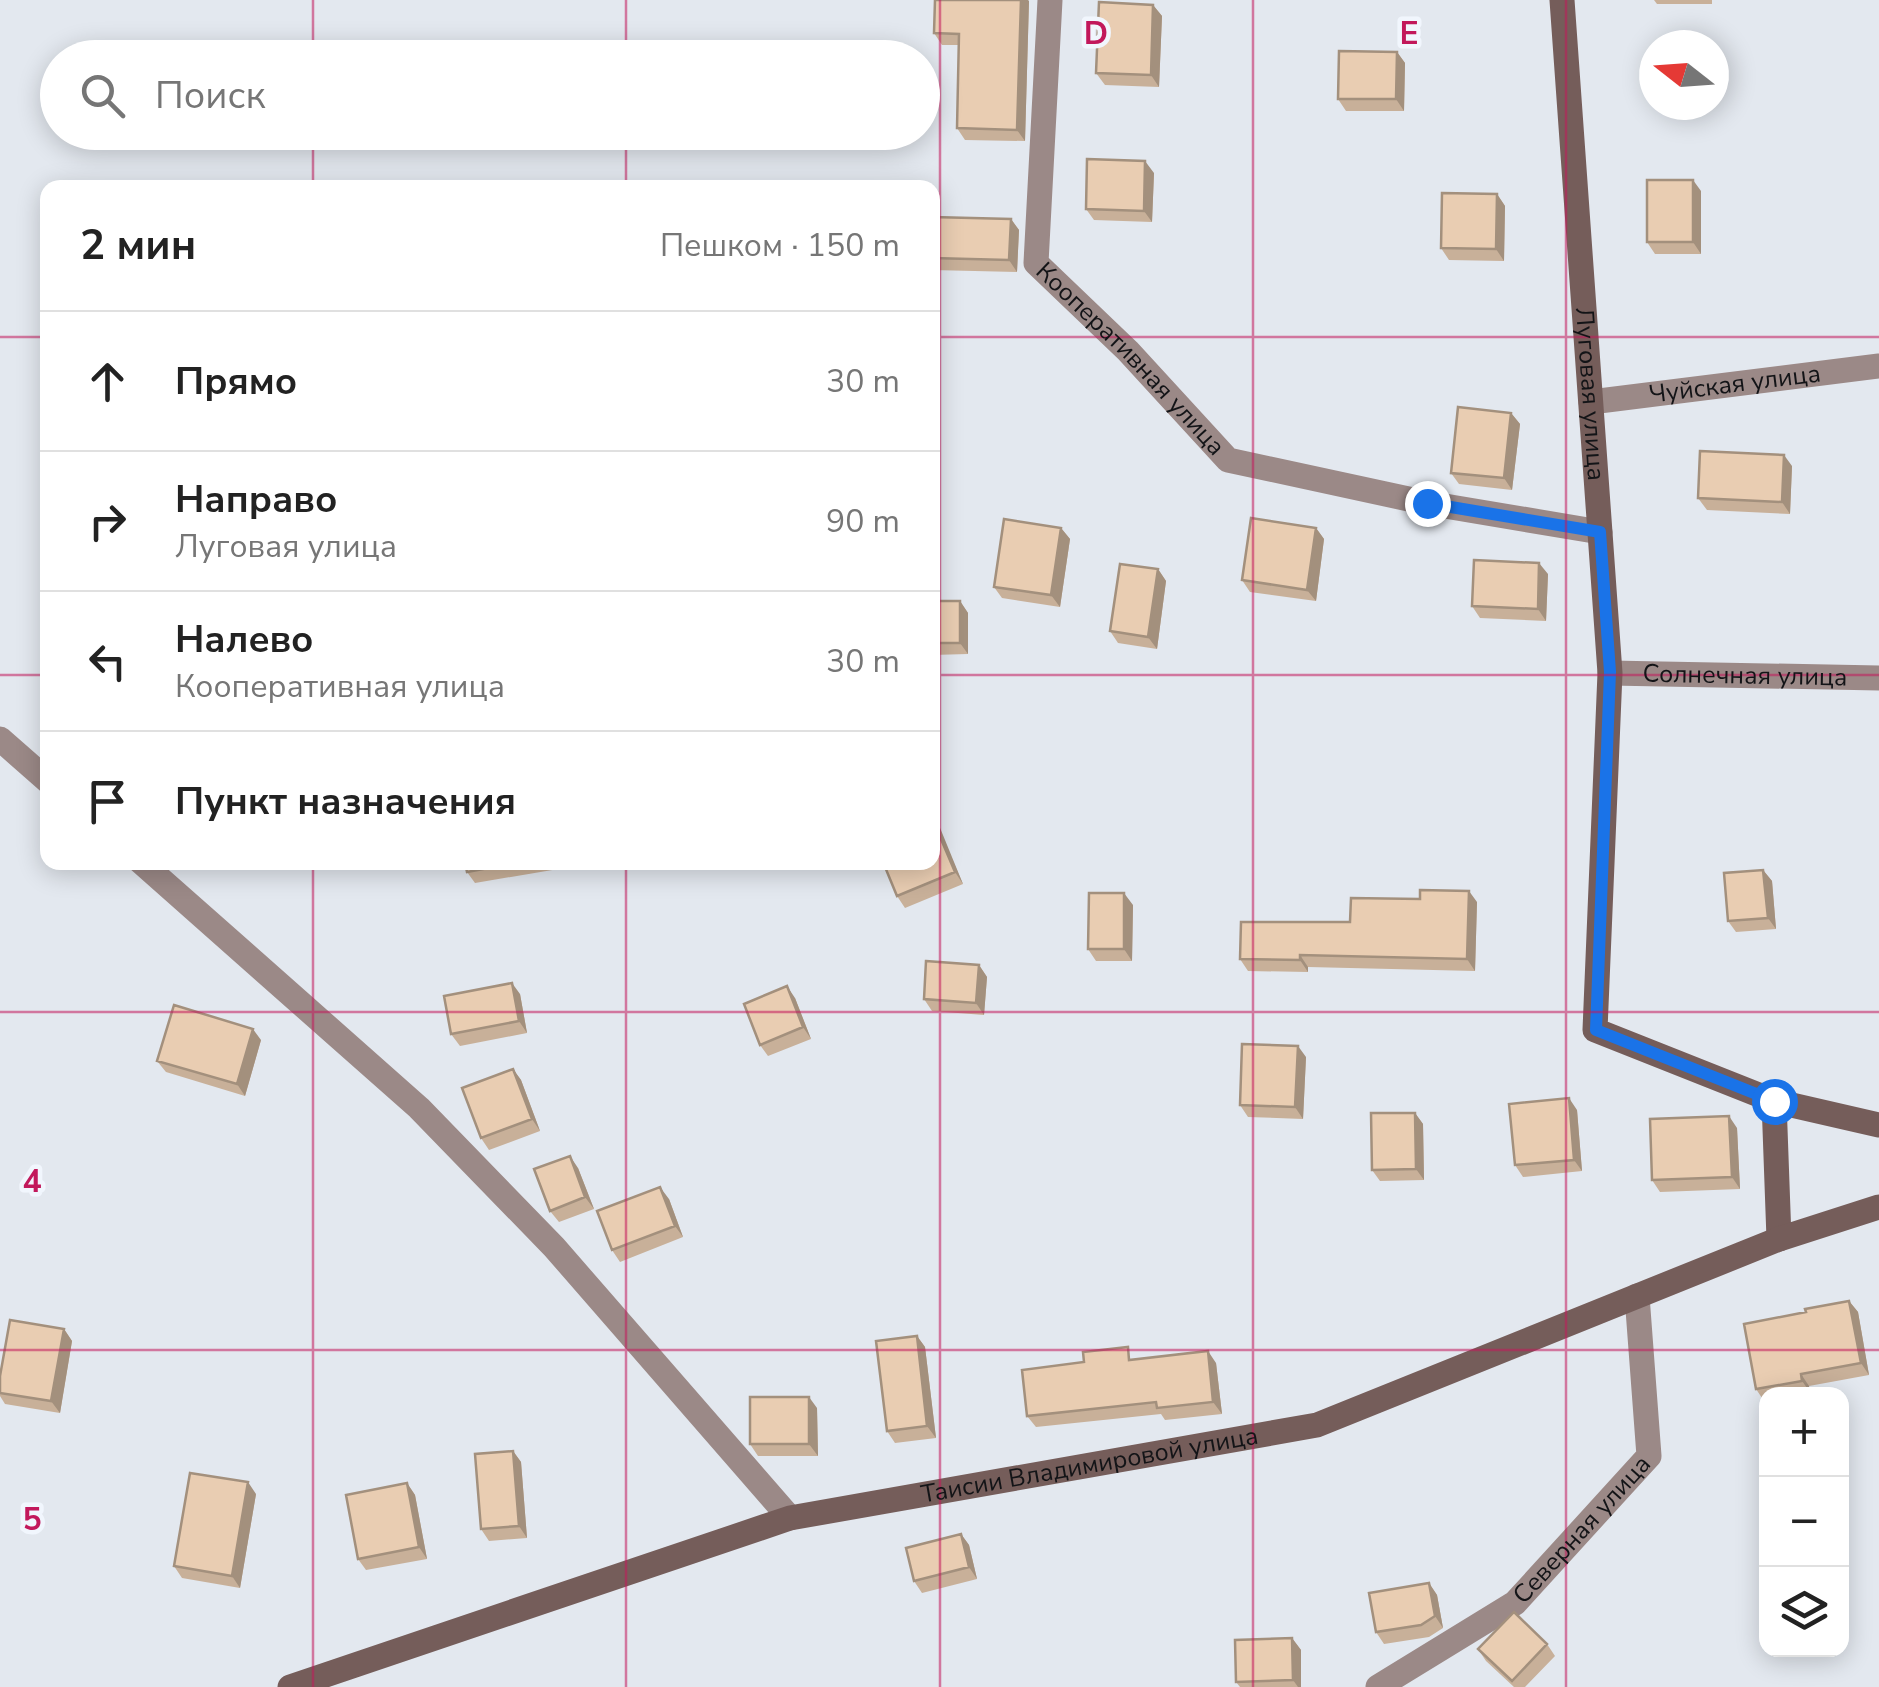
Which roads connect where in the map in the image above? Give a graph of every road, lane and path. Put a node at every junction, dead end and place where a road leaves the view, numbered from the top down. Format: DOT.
graph roads {
  1 [pos="1050,0"];
  2 [pos="1562,0"];
  3 [pos="1879,366"];
  4 [pos="1591,402"];
  5 [pos="1600,532"];
  6 [pos="1610,672"];
  7 [pos="1879,678"];
  8 [pos="0,739"];
  9 [pos="40,773"];
  10 [pos="150,870"];
  11 [pos="1774,1101"];
  12 [pos="1879,1125"];
  13 [pos="1879,1207"];
  14 [pos="1779,1239"];
  15 [pos="1637,1296"];
  16 [pos="790,1518"];
  17 [pos="290,1687"];
  18 [pos="1378,1687"];
  1 -- 5 [label="street, Кооперативная улица"];
  2 -- 4 [label="street, Луговая улица"];
  3 -- 4 [label="street, Чуйская улица"];
  4 -- 5 [label="street, Луговая улица"];
  5 -- 6 [label="street, Луговая улица"];
  6 -- 7 [label="street, Солнечная улица"];
  6 -- 11 [label="street, Луговая улица"];
  8 -- 9 [label="street"];
  10 -- 16 [label="street"];
  11 -- 12 [label="street"];
  11 -- 14 [label="street"];
  13 -- 14 [label="street, Таисии Владимировой улица"];
  14 -- 15 [label="street, Таисии Владимировой улица"];
  15 -- 16 [label="street, Таисии Владимировой улица"];
  15 -- 18 [label="street, Северная улица"];
  16 -- 17 [label="street, Таисии Владимировой улица"];
}
